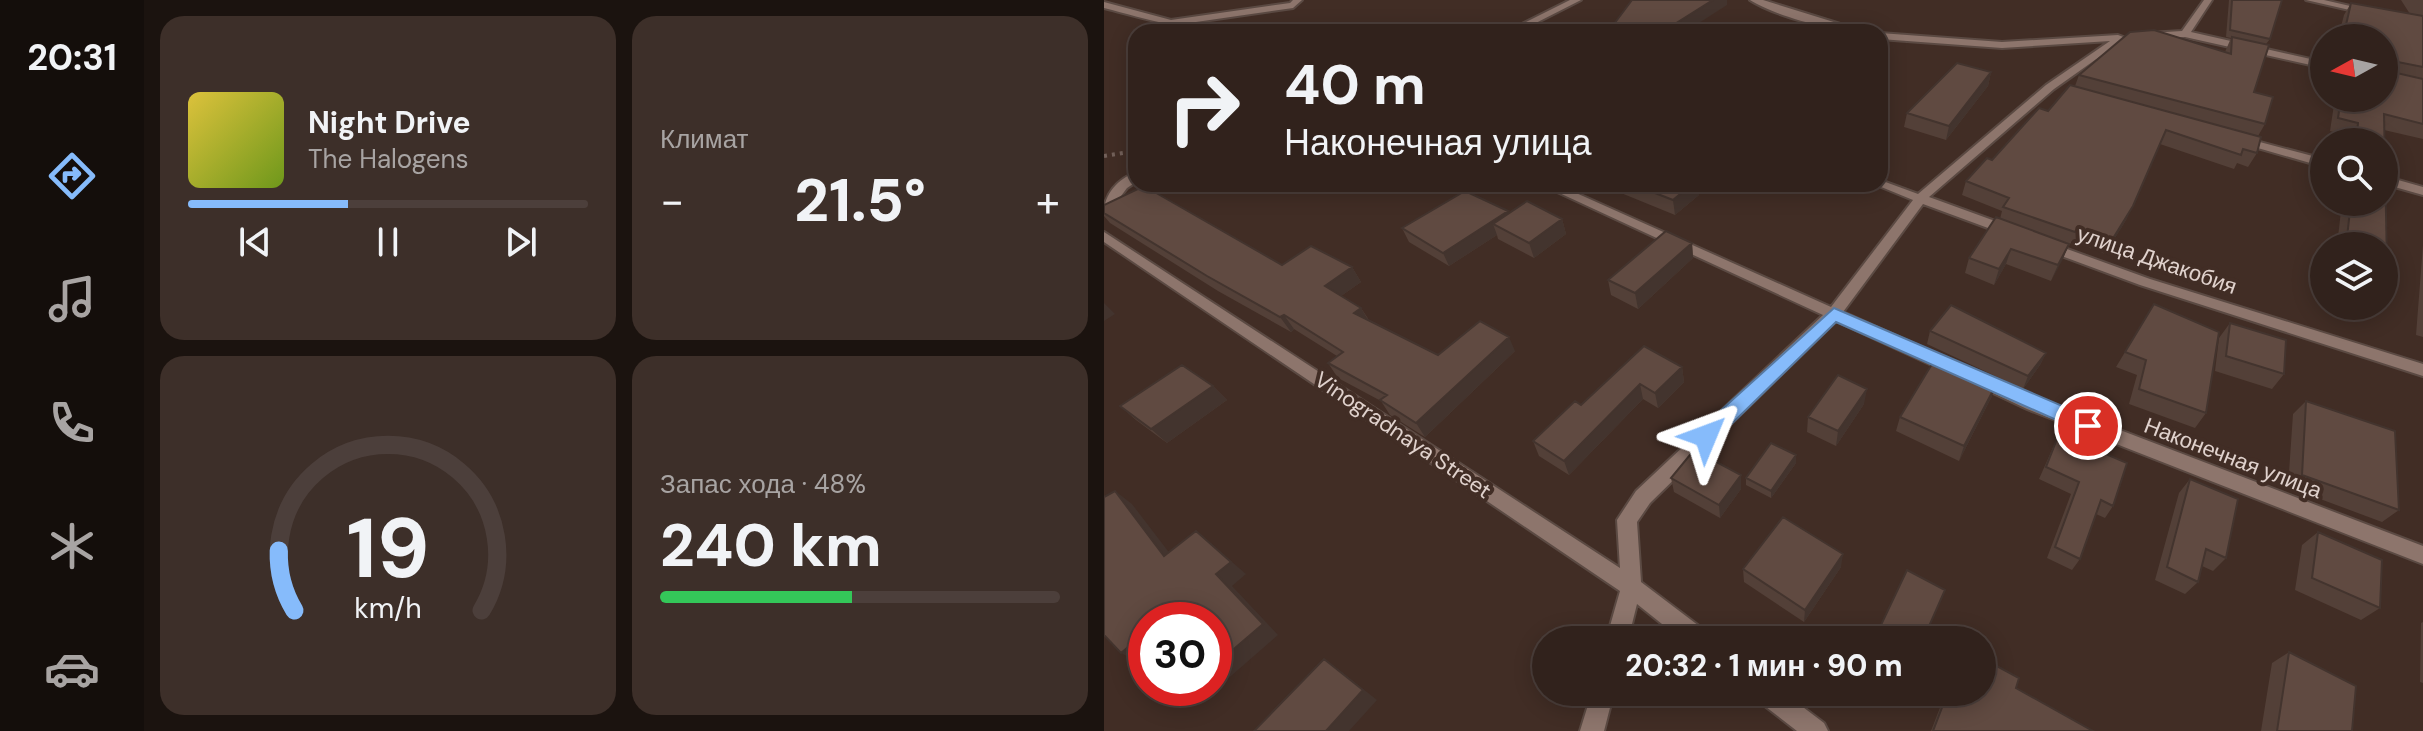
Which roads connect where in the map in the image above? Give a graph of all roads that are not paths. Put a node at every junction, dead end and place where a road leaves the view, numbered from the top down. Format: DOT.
graph roads {
  1 [pos="1298,0"];
  2 [pos="1577,0"];
  3 [pos="1754,0"];
  4 [pos="2208,0"];
  5 [pos="2310,0"];
  6 [pos="1104,5"];
  7 [pos="2381,14"];
  8 [pos="1171,23"];
  9 [pos="1177,24"];
  10 [pos="1528,24"];
  11 [pos="1827,24"];
  12 [pos="2185,34"];
  13 [pos="1888,37"];
  14 [pos="2121,38"];
  15 [pos="2310,62"];
  16 [pos="2233,138"];
  17 [pos="2310,159"];
  18 [pos="1128,182"];
  19 [pos="2398,184"];
  20 [pos="1888,187"];
  21 [pos="2423,191"];
  22 [pos="1564,192"];
  23 [pos="1921,198"];
  24 [pos="1104,209"];
  25 [pos="1104,236"];
  26 [pos="1834,314"];
  27 [pos="2423,370"];
  28 [pos="2423,555"];
  29 [pos="1631,587"];
  30 [pos="1621,626"];
  31 [pos="1681,626"];
  32 [pos="1599,706"];
  33 [pos="1783,706"];
  34 [pos="1592,731"];
  35 [pos="1816,731"];
  1 -- 8 [label="street"];
  2 -- 10 [label="street"];
  3 -- 11 [label="street"];
  4 -- 12 [label="street"];
  5 -- 7 [label="street"];
  6 -- 8 [label="street"];
  8 -- 9 [label="street"];
  12 -- 14 [label="street"];
  12 -- 15 [label="street"];
  13 -- 14 [label="street"];
  14 -- 23 [label="street"];
  16 -- 17 [label="street"];
  18 -- 24 [label="street"];
  19 -- 21 [label="street"];
  20 -- 23 [label="street, улица Джакобия"];
  22 -- 26 [label="street, Наконечная улица"];
  23 -- 26 [label="street"];
  23 -- 27 [label="street, улица Джакобия"];
  25 -- 29 [label="street, Vinogradnaya Street"];
  26 -- 28 [label="street, Наконечная улица"];
  26 -- 29 [label="street"];
  29 -- 30 [label="street"];
  29 -- 31 [label="street, Vinogradnaya Street"];
  32 -- 34 [label="street"];
  33 -- 35 [label="street"];
}
